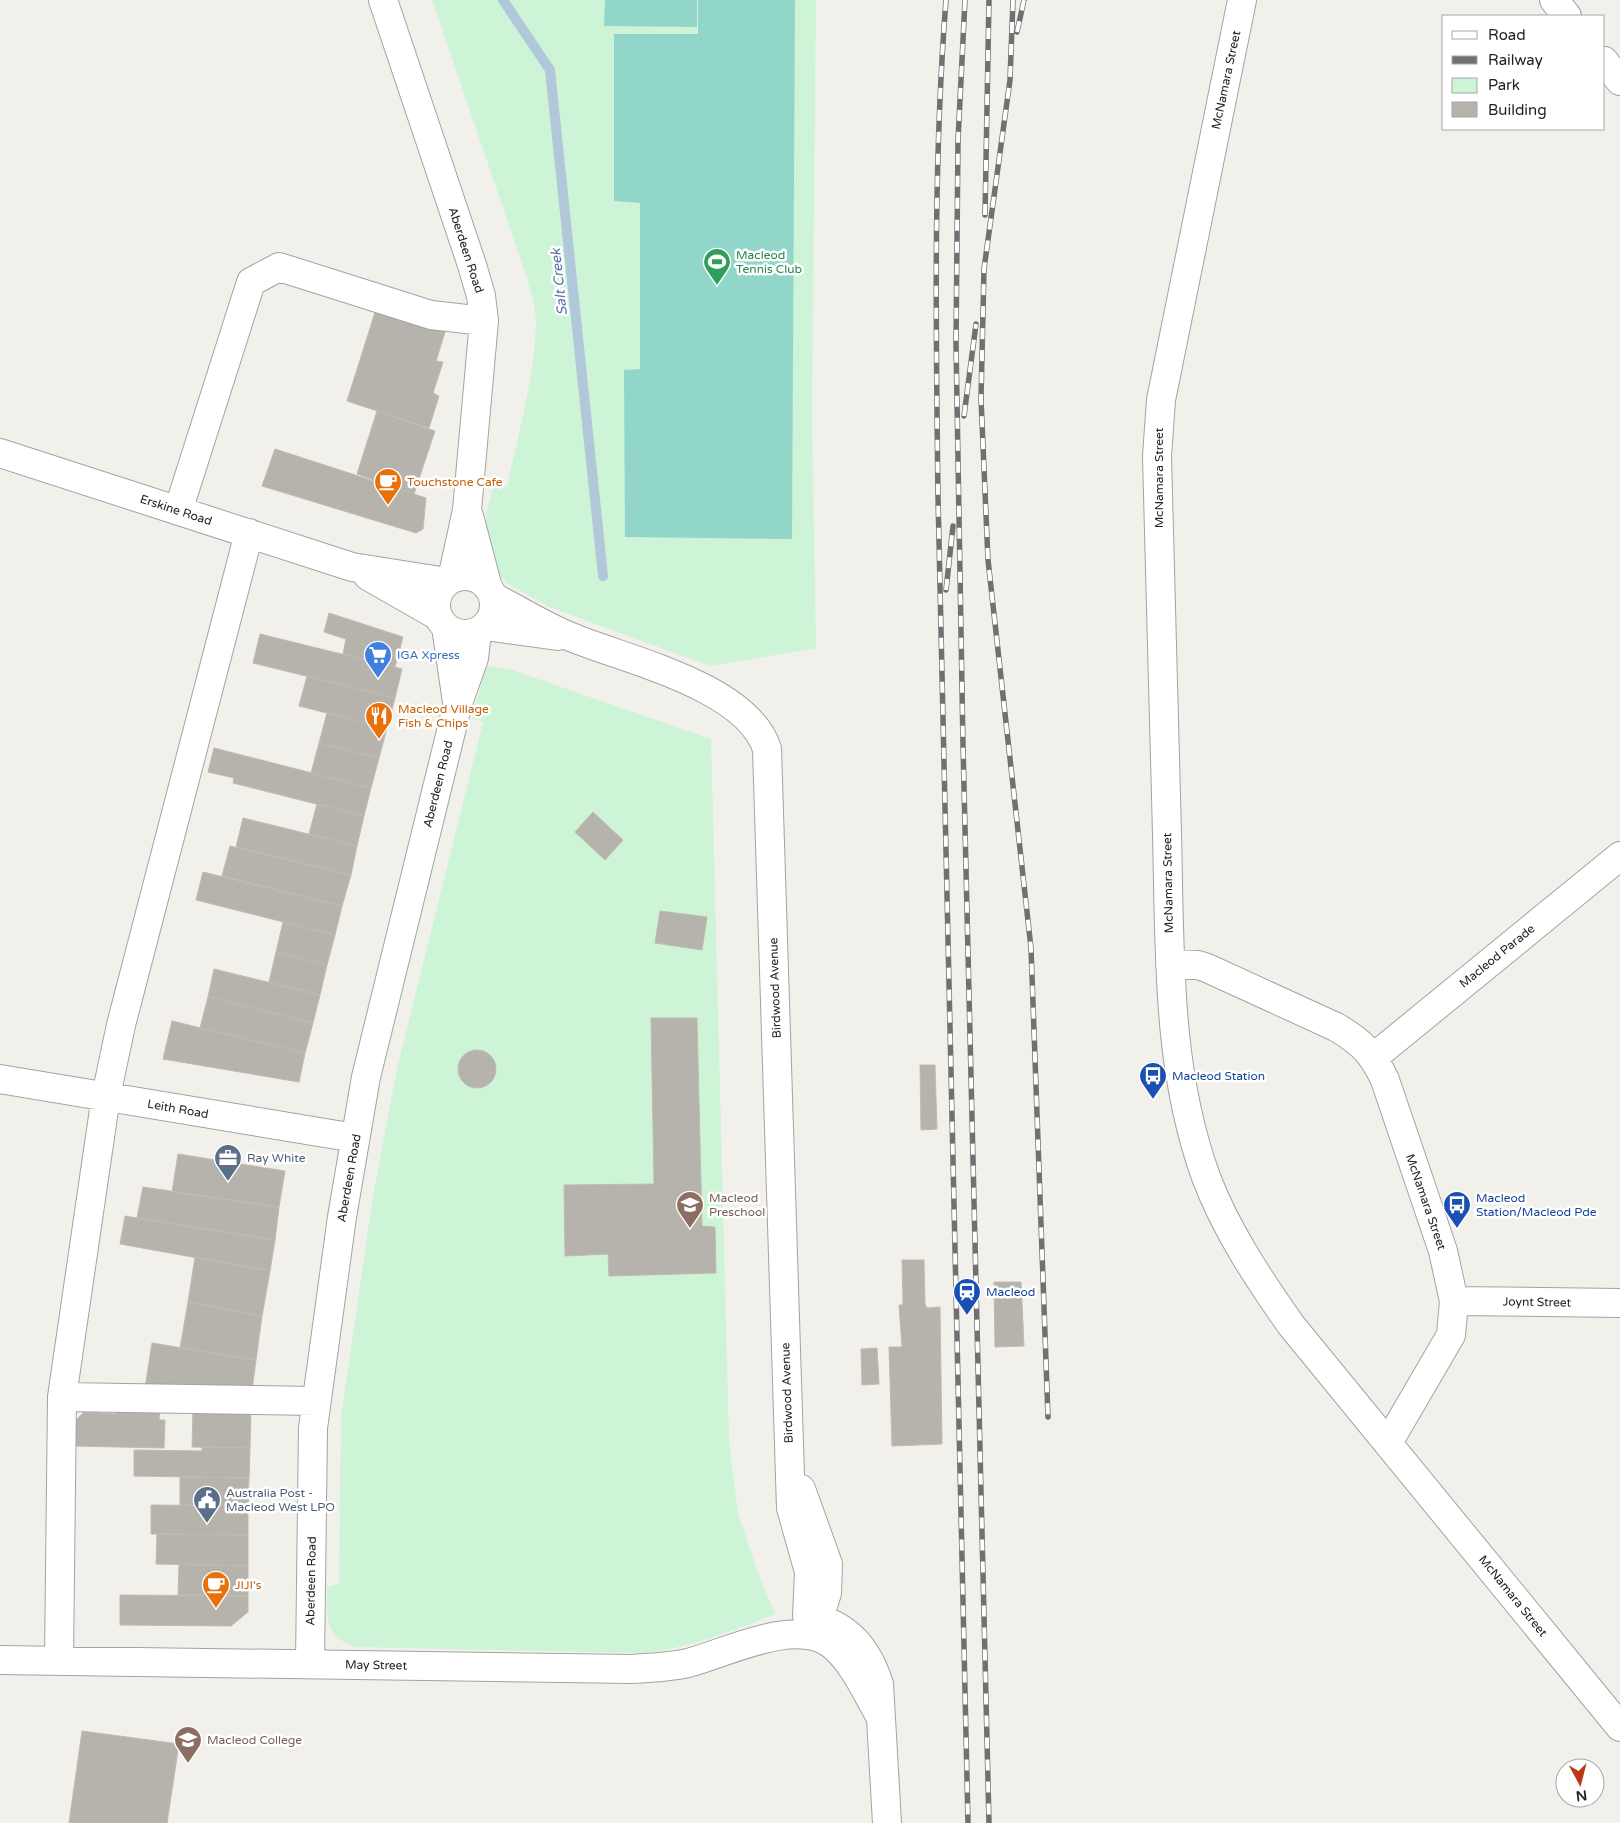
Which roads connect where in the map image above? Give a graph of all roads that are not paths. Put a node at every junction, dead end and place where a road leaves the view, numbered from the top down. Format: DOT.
graph roads {
  1 [pos="383,0"];
  2 [pos="1242,0"];
  3 [pos="1554,0"];
  4 [pos="1566,15"];
  5 [pos="1605,62"];
  6 [pos="1620,81"];
  7 [pos="484,321"];
  8 [pos="0,452"];
  9 [pos="467,510"];
  10 [pos="178,511"];
  11 [pos="249,533"];
  12 [pos="352,567"];
  13 [pos="450,581"];
  14 [pos="491,593"];
  15 [pos="442,621"];
  16 [pos="481,629"];
  17 [pos="569,637"];
  18 [pos="458,703"];
  19 [pos="1620,856"];
  20 [pos="1170,964"];
  21 [pos="1374,1057"];
  22 [pos="0,1079"];
  23 [pos="106,1096"];
  24 [pos="355,1138"];
  25 [pos="1454,1301"];
  26 [pos="1620,1303"];
  27 [pos="62,1397"];
  28 [pos="315,1401"];
  29 [pos="1388,1443"];
  30 [pos="813,1623"];
  31 [pos="0,1660"];
  32 [pos="59,1660"];
  33 [pos="310,1664"];
  34 [pos="1620,1727"];
  35 [pos="887,1823"];
  1 -- 7 [label="street, Aberdeen Road"];
  2 -- 20 [label="street, McNamara Street"];
  3 -- 4 [label="street"];
  5 -- 6 [label="street"];
  7 -- 9 [label="street, Aberdeen Road"];
  7 -- 10 [label="street"];
  8 -- 10 [label="street, Erskine Road"];
  9 -- 13 [label="street, Aberdeen Road"];
  9 -- 14 [label="street, Aberdeen Road"];
  10 -- 11 [label="street, Erskine Road"];
  11 -- 12 [label="street, Erskine Road"];
  11 -- 23 [label="street"];
  12 -- 13 [label="street, Erskine Road"];
  12 -- 15 [label="street, Erskine Road"];
  13 -- 14 [label="street"];
  13 -- 15 [label="street"];
  14 -- 16 [label="street"];
  14 -- 17 [label="street, Birdwood Avenue"];
  15 -- 16 [label="street"];
  15 -- 18 [label="street, Aberdeen Road"];
  16 -- 17 [label="street, Birdwood Avenue"];
  16 -- 18 [label="street, Aberdeen Road"];
  17 -- 30 [label="street, Birdwood Avenue"];
  18 -- 24 [label="street, Aberdeen Road"];
  19 -- 21 [label="street, Macleod Parade"];
  20 -- 21 [label="street, McNamara Street"];
  20 -- 29 [label="street, McNamara Street"];
  21 -- 25 [label="street, McNamara Street"];
  22 -- 23 [label="street, Leith Road"];
  23 -- 24 [label="street, Leith Road"];
  23 -- 27 [label="street"];
  24 -- 28 [label="street, Aberdeen Road"];
  25 -- 26 [label="street, Joynt Street"];
  25 -- 29 [label="street, McNamara Street"];
  27 -- 28 [label="street"];
  27 -- 32 [label="street"];
  28 -- 33 [label="street, Aberdeen Road"];
  29 -- 34 [label="street, McNamara Street"];
  30 -- 33 [label="street, May Street"];
  30 -- 35 [label="street"];
  31 -- 32 [label="street, May Street"];
  32 -- 33 [label="street, May Street"];
}
